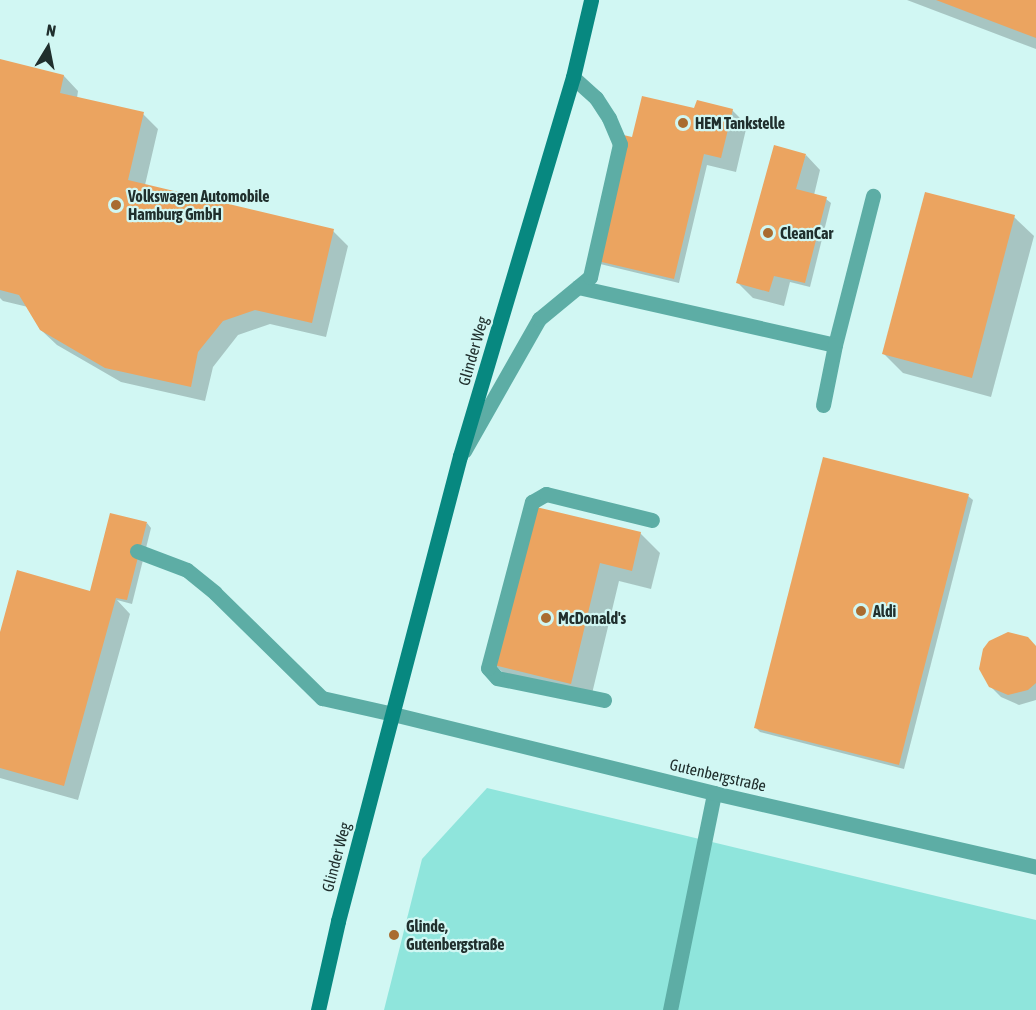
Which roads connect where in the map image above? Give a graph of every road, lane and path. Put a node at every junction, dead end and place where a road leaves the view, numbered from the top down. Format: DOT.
graph roads {
  1 [pos="591,0"];
  2 [pos="573,77"];
  3 [pos="873,196"];
  4 [pos="578,287"];
  5 [pos="835,345"];
  6 [pos="823,405"];
  7 [pos="460,456"];
  8 [pos="652,520"];
  9 [pos="137,551"];
  10 [pos="604,700"];
  11 [pos="393,714"];
  12 [pos="714,793"];
  13 [pos="1036,867"];
  14 [pos="318,1010"];
  15 [pos="670,1010"];
  1 -- 2 [label="main road, Glinder Weg"];
  2 -- 4 [label="street"];
  2 -- 7 [label="main road, Glinder Weg"];
  3 -- 5 [label="street"];
  4 -- 5 [label="street"];
  4 -- 7 [label="street"];
  5 -- 6 [label="street"];
  7 -- 11 [label="main road, Glinder Weg"];
  8 -- 10 [label="street"];
  9 -- 11 [label="street"];
  11 -- 12 [label="street, Gutenbergstraße"];
  11 -- 14 [label="main road, Glinder Weg"];
  12 -- 13 [label="street, Gutenbergstraße"];
  12 -- 15 [label="street"];
}
